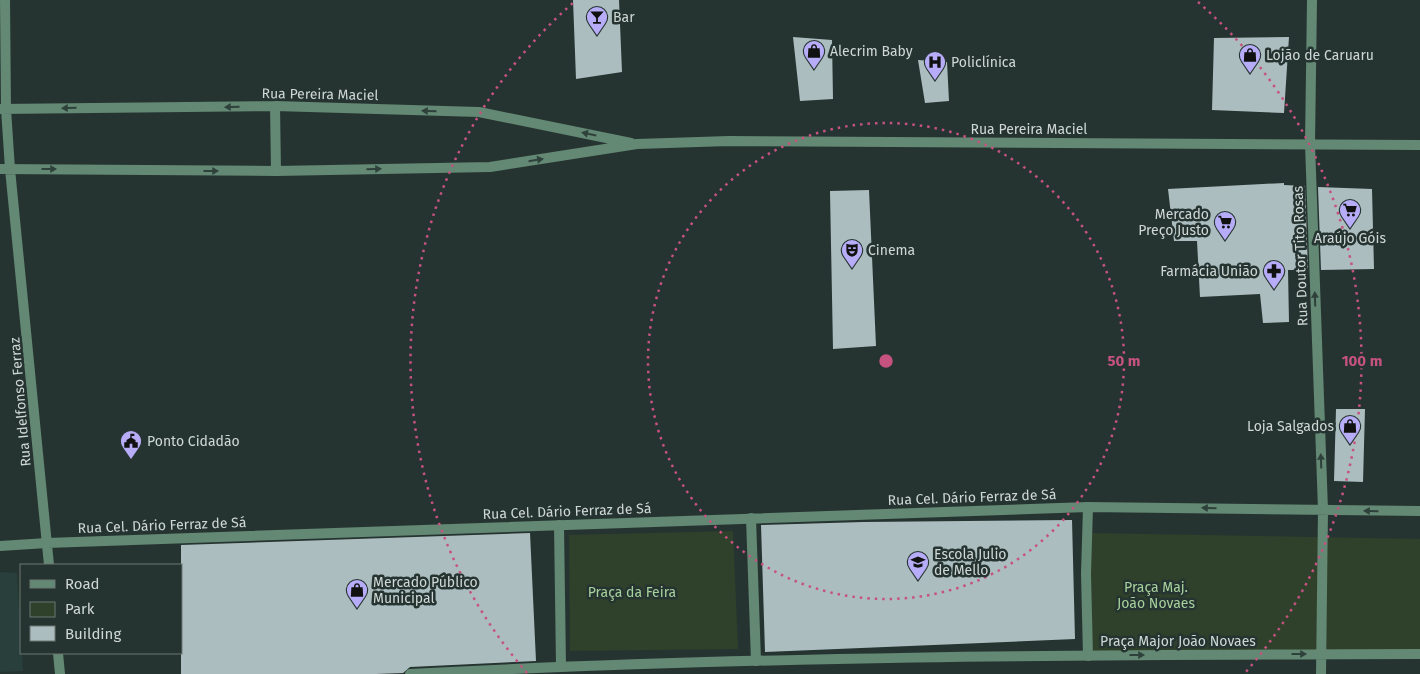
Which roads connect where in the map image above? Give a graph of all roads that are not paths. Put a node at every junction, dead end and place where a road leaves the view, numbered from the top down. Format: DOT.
graph roads {
  1 [pos="5,0"];
  2 [pos="1312,0"];
  3 [pos="275,106"];
  4 [pos="3,109"];
  5 [pos="637,144"];
  6 [pos="1310,144"];
  7 [pos="1420,145"];
  8 [pos="5,169"];
  9 [pos="276,171"];
  10 [pos="1088,507"];
  11 [pos="1323,510"];
  12 [pos="1420,511"];
  13 [pos="750,518"];
  14 [pos="559,525"];
  15 [pos="47,543"];
  16 [pos="0,546"];
  17 [pos="49,564"];
  18 [pos="58,654"];
  19 [pos="1320,654"];
  20 [pos="1420,654"];
  21 [pos="1088,656"];
  22 [pos="756,661"];
  23 [pos="561,666"];
  24 [pos="60,674"];
  25 [pos="410,674"];
  26 [pos="1321,674"];
  1 -- 4 [label="street"];
  2 -- 6 [label="street, Rua Doutor Tito Rosas"];
  3 -- 4 [label="street, Rua Pereira Maciel, one-way"];
  5 -- 3 [label="street, Rua Pereira Maciel, one-way"];
  3 -- 9 [label="street"];
  4 -- 8 [label="street, Rua Idelfonso Ferraz"];
  5 -- 6 [label="street, Rua Pereira Maciel"];
  9 -- 5 [label="street, Rua Pereira Maciel, one-way"];
  6 -- 7 [label="street, Rua Pereira Maciel"];
  11 -- 6 [label="street, Rua Doutor Tito Rosas, one-way"];
  8 -- 9 [label="street, Rua Pereira Maciel, one-way"];
  8 -- 15 [label="street, Rua Idelfonso Ferraz"];
  11 -- 10 [label="street, one-way"];
  10 -- 13 [label="street, Rua Cel. Dário Ferraz de Sá"];
  10 -- 21 [label="street, Praça Major João Novaes"];
  12 -- 11 [label="street, one-way"];
  11 -- 19 [label="street, Rua Doutor Tito Rosas"];
  13 -- 14 [label="street, Rua Cel. Dário Ferraz de Sá"];
  13 -- 22 [label="street"];
  14 -- 15 [label="street, Rua Cel. Dário Ferraz de Sá"];
  14 -- 23 [label="street"];
  15 -- 16 [label="street, Rua Cel. Dário Ferraz de Sá"];
  15 -- 17 [label="street, Rua Idelfonso Ferraz"];
  18 -- 24 [label="street"];
  19 -- 20 [label="street, Praça Major João Novaes"];
  21 -- 19 [label="street, Praça Major João Novaes, one-way"];
  19 -- 26 [label="street, Rua Doutor Tito Rosas"];
  21 -- 22 [label="street"];
  22 -- 23 [label="street"];
  23 -- 25 [label="street"];
}
